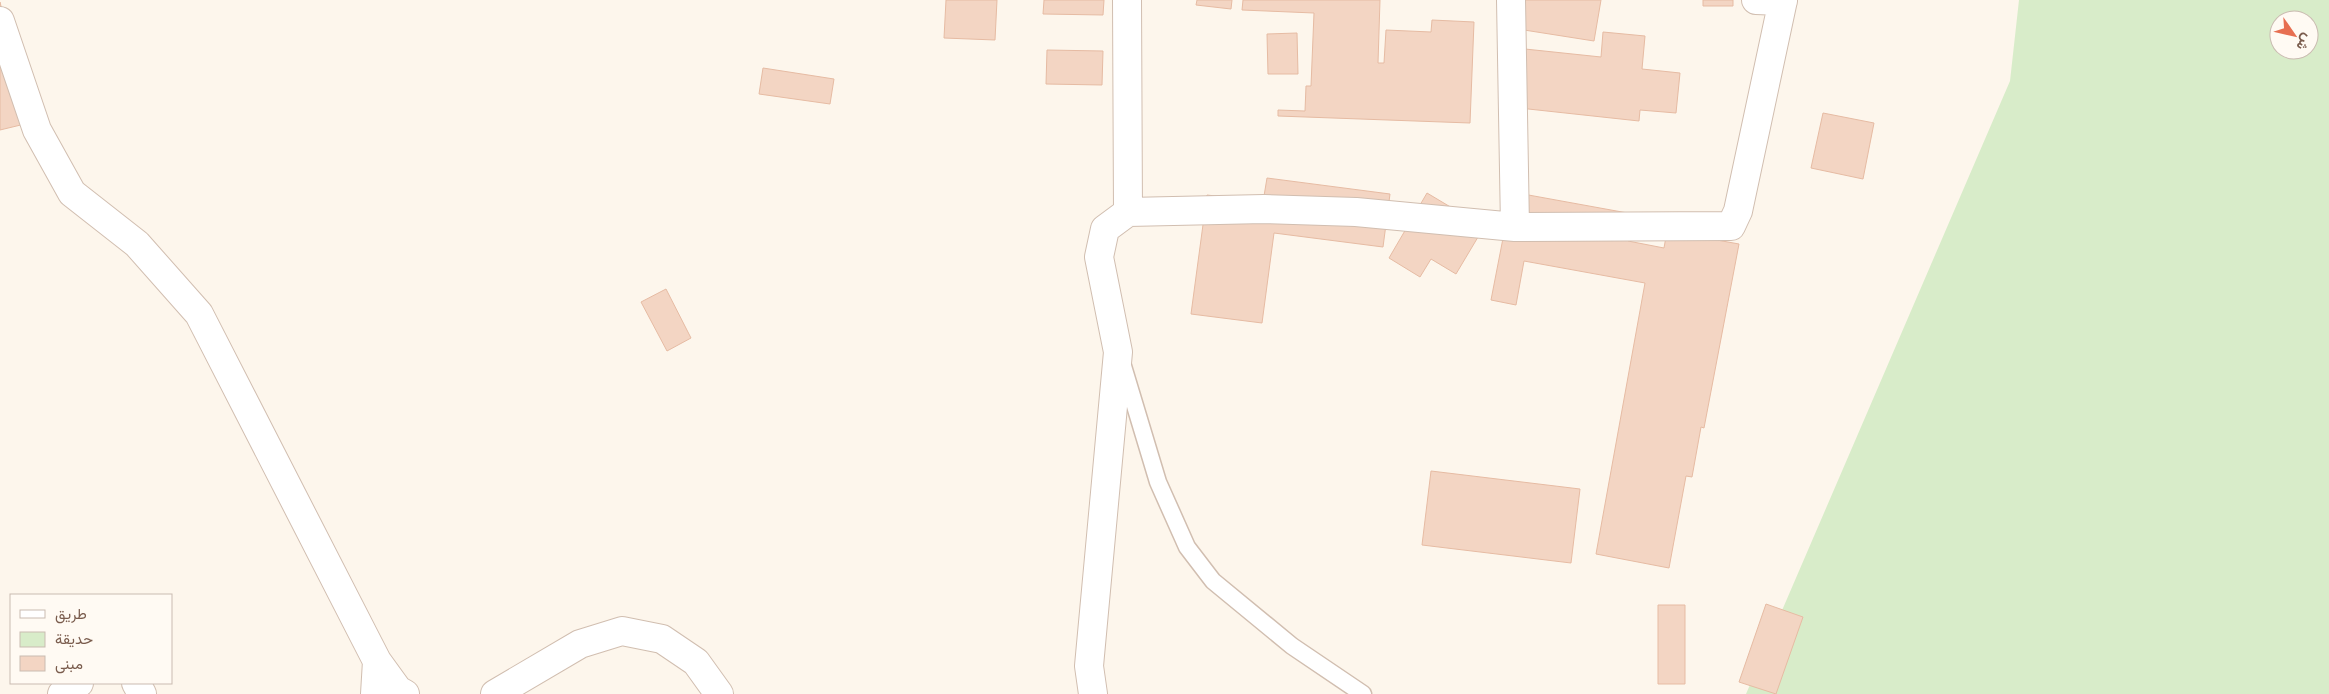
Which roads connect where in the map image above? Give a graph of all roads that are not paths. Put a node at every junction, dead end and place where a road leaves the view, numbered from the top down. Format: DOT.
graph roads {
  1 [pos="1127,0"];
  2 [pos="1511,0"];
  3 [pos="1756,0"];
  4 [pos="1783,1"];
  5 [pos="0,21"];
  6 [pos="1128,212"];
  7 [pos="1516,227"];
  8 [pos="1118,352"];
  9 [pos="377,662"];
  10 [pos="77,684"];
  11 [pos="62,694"];
  12 [pos="375,694"];
  13 [pos="405,694"];
  14 [pos="495,694"];
  15 [pos="720,694"];
  16 [pos="1093,694"];
  17 [pos="1363,694"];
  1 -- 6 [label="street"];
  2 -- 7 [label="street"];
  3 -- 4 [label="street"];
  4 -- 7 [label="street"];
  5 -- 9 [label="street"];
  6 -- 7 [label="street"];
  6 -- 8 [label="street"];
  8 -- 16 [label="street"];
  8 -- 17 [label="lane"];
  9 -- 12 [label="street"];
  9 -- 13 [label="street"];
  10 -- 11 [label="street"];
  14 -- 15 [label="street"];
}
